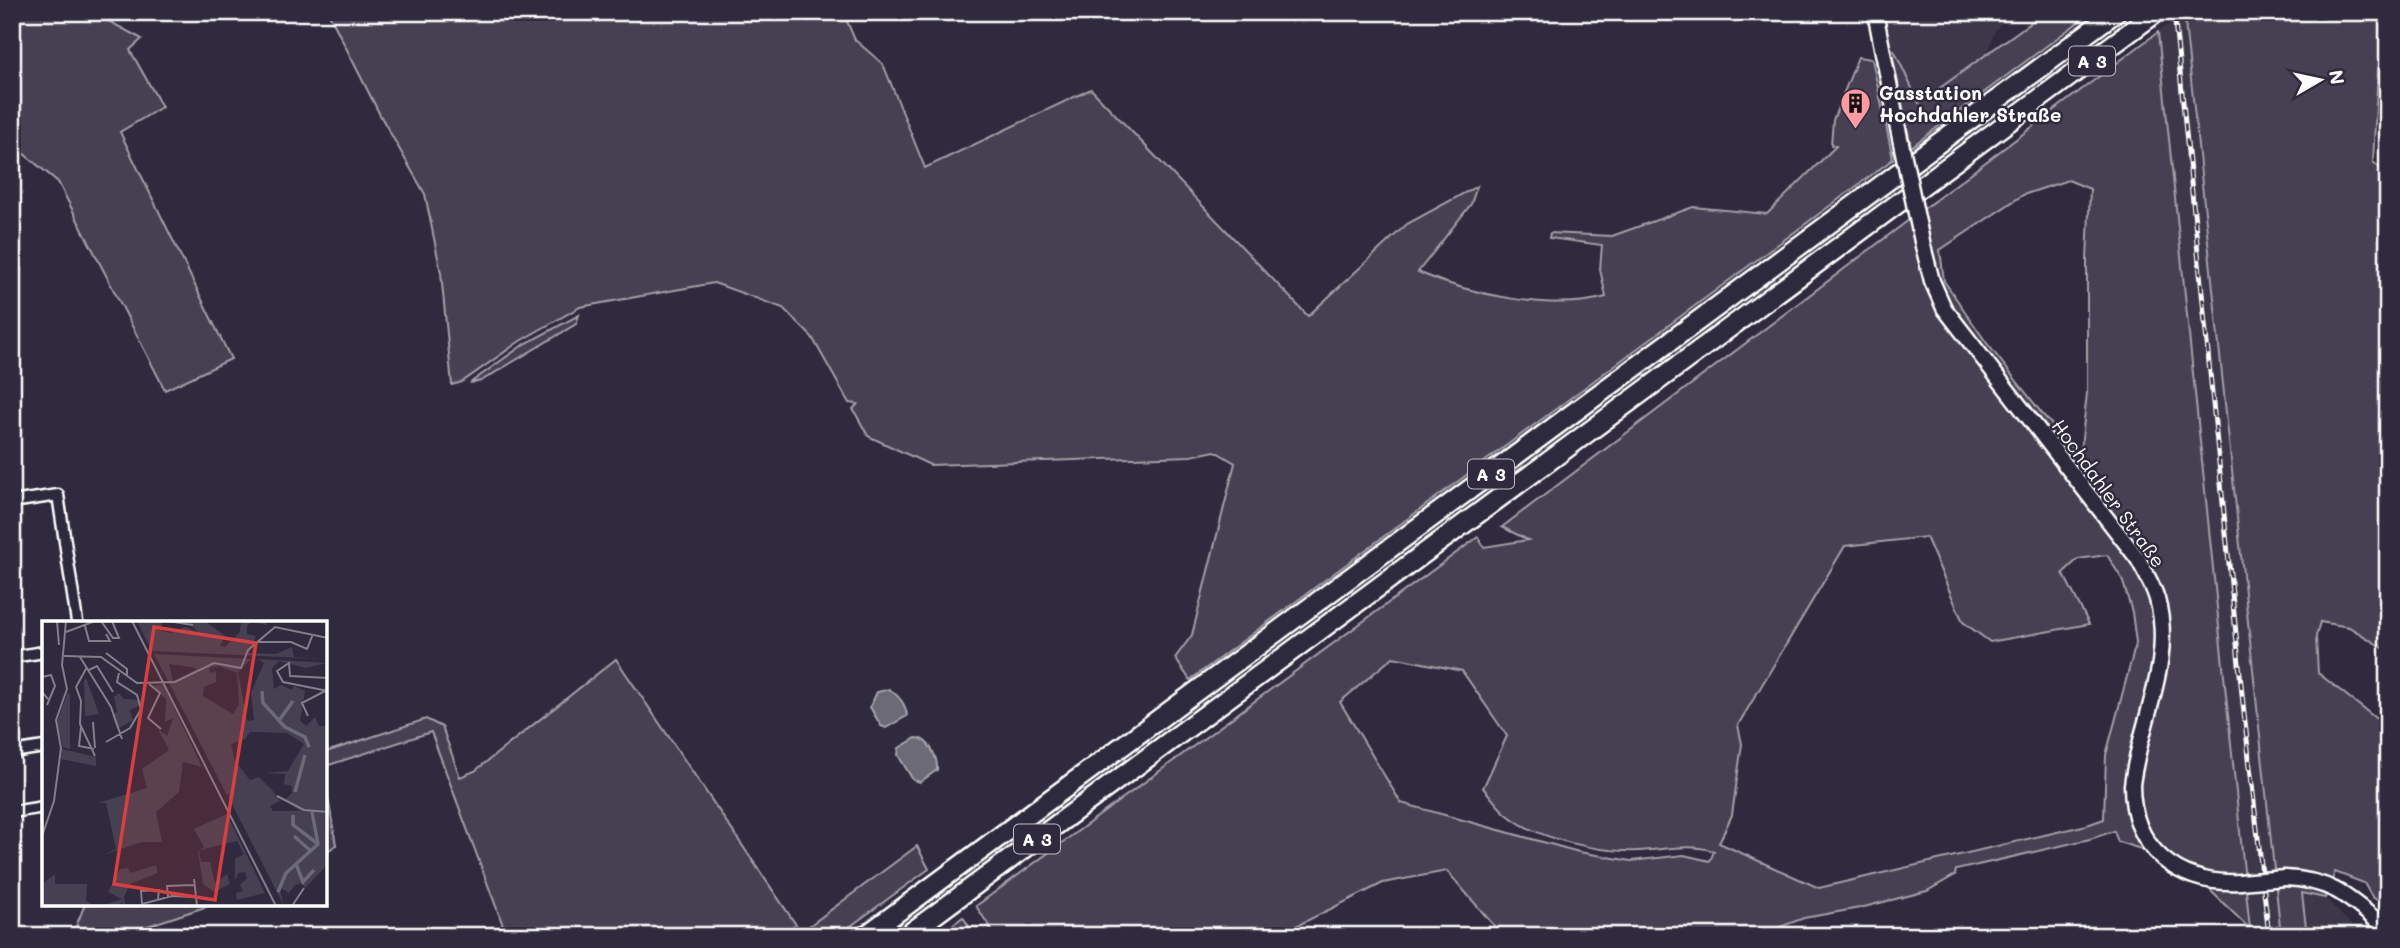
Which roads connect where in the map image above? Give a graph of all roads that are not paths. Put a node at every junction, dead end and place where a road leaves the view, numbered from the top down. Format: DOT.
graph roads {
  1 [pos="1875,12"];
  2 [pos="2116,12"];
  3 [pos="2157,12"];
  4 [pos="12,413"];
  5 [pos="12,418"];
  6 [pos="12,502"];
  7 [pos="77,621"];
  8 [pos="42,652"];
  9 [pos="12,657"];
  10 [pos="42,747"];
  11 [pos="12,752"];
  12 [pos="42,807"];
  13 [pos="12,812"];
  14 [pos="2388,930"];
  15 [pos="865,936"];
  16 [pos="906,936"];
  1 -- 14 [label="main road, Hochdahler Straße, bridge"];
  2 -- 15 [label="highway, A 3"];
  3 -- 16 [label="highway, A 3"];
  4 -- 5 [label="street"];
  6 -- 7 [label="street"];
  8 -- 9 [label="street"];
  10 -- 11 [label="street"];
  12 -- 13 [label="street"];
}
